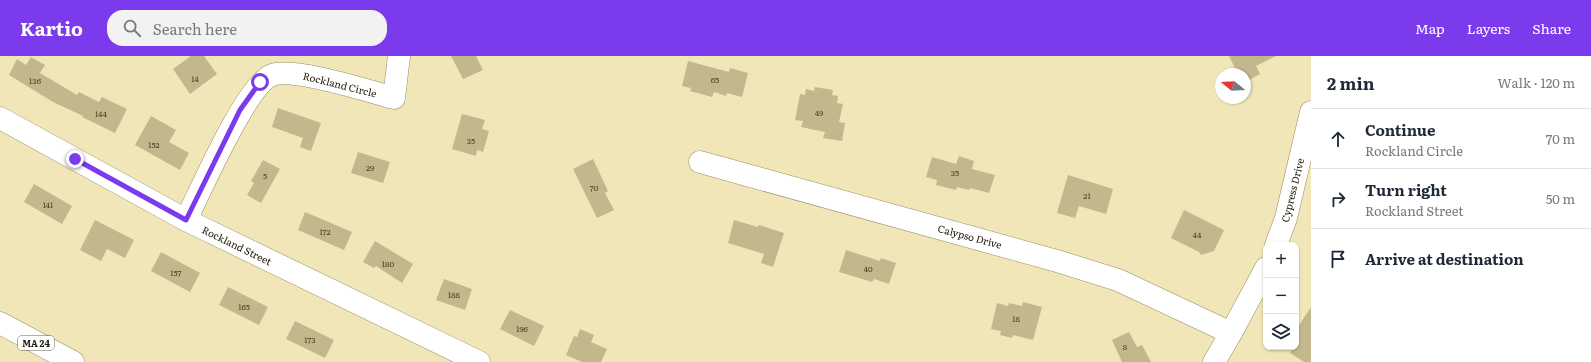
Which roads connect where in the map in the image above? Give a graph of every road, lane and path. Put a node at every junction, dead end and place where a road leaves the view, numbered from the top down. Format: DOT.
graph roads {
  1 [pos="399,56"];
  2 [pos="1311,112"];
  3 [pos="0,118"];
  4 [pos="700,162"];
  5 [pos="186,220"];
  6 [pos="1277,242"];
  7 [pos="1263,274"];
  8 [pos="0,323"];
  9 [pos="1231,333"];
  10 [pos="73,362"];
  11 [pos="479,362"];
  12 [pos="1214,362"];
  1 -- 5 [label="main road, Rockland Circle"];
  2 -- 6 [label="main road, Cypress Drive"];
  3 -- 5 [label="main road, Rockland Street"];
  4 -- 9 [label="main road, Calypso Drive"];
  5 -- 11 [label="main road, Rockland Street"];
  7 -- 9 [label="main road"];
  8 -- 10 [label="main road, MA 24"];
  9 -- 12 [label="main road"];
}
